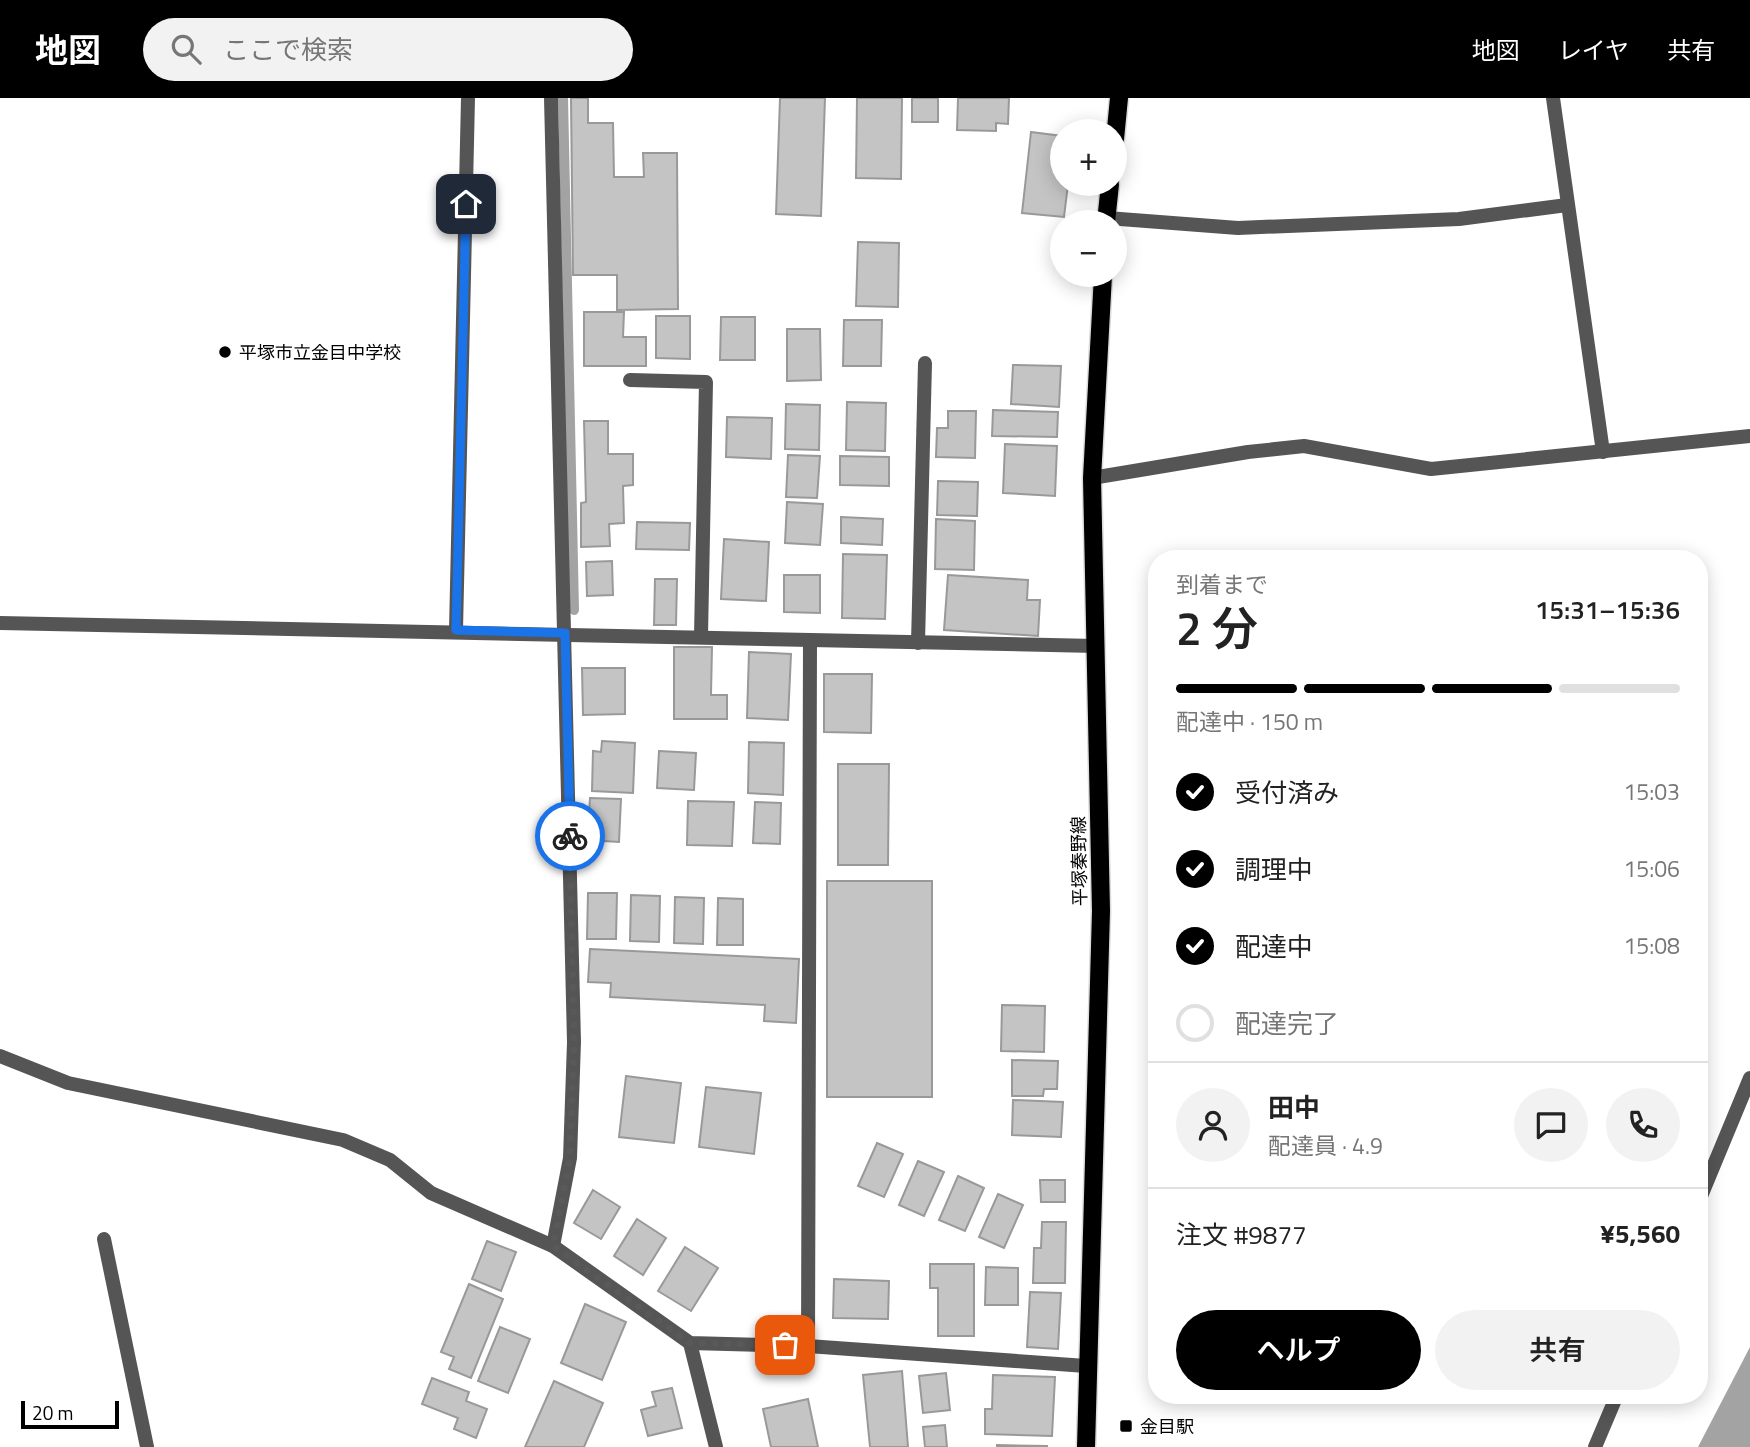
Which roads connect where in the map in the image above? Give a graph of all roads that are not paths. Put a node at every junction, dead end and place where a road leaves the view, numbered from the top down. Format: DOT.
graph roads {
  1 [pos="468,98"];
  2 [pos="551,98"];
  3 [pos="1119,98"];
  4 [pos="1553,98"];
  5 [pos="1117,119"];
  6 [pos="1567,205"];
  7 [pos="1127,221"];
  8 [pos="1102,287"];
  9 [pos="925,363"];
  10 [pos="631,380"];
  11 [pos="1750,436"];
  12 [pos="1603,452"];
  13 [pos="1091,478"];
  14 [pos="0,623"];
  15 [pos="456,630"];
  16 [pos="565,633"];
  17 [pos="701,636"];
  18 [pos="810,640"];
  19 [pos="918,643"];
  20 [pos="1096,646"];
  21 [pos="0,1056"];
  22 [pos="1750,1078"];
  23 [pos="1708,1179"];
  24 [pos="104,1239"];
  25 [pos="553,1246"];
  26 [pos="690,1343"];
  27 [pos="808,1346"];
  28 [pos="1086,1366"];
  29 [pos="1613,1404"];
  30 [pos="145,1447"];
  31 [pos="716,1447"];
  32 [pos="1086,1447"];
  33 [pos="1595,1447"];
  1 -- 15 [label="street"];
  2 -- 16 [label="street"];
  3 -- 5 [label="main road"];
  4 -- 6 [label="street"];
  6 -- 7 [label="street"];
  6 -- 12 [label="street"];
  8 -- 13 [label="main road, 平塚秦野線"];
  9 -- 19 [label="street"];
  10 -- 17 [label="street"];
  11 -- 12 [label="street"];
  12 -- 13 [label="street"];
  13 -- 20 [label="main road, 平塚秦野線"];
  14 -- 15 [label="street"];
  15 -- 16 [label="street"];
  16 -- 17 [label="street"];
  16 -- 25 [label="street"];
  17 -- 18 [label="street"];
  18 -- 19 [label="street"];
  18 -- 27 [label="street"];
  19 -- 20 [label="street"];
  20 -- 28 [label="main road, 平塚秦野線"];
  21 -- 25 [label="street"];
  22 -- 23 [label="street"];
  24 -- 30 [label="street"];
  25 -- 26 [label="street"];
  26 -- 27 [label="street"];
  26 -- 31 [label="street"];
  27 -- 28 [label="street"];
  28 -- 32 [label="main road, 平塚秦野線"];
  29 -- 33 [label="street"];
}
